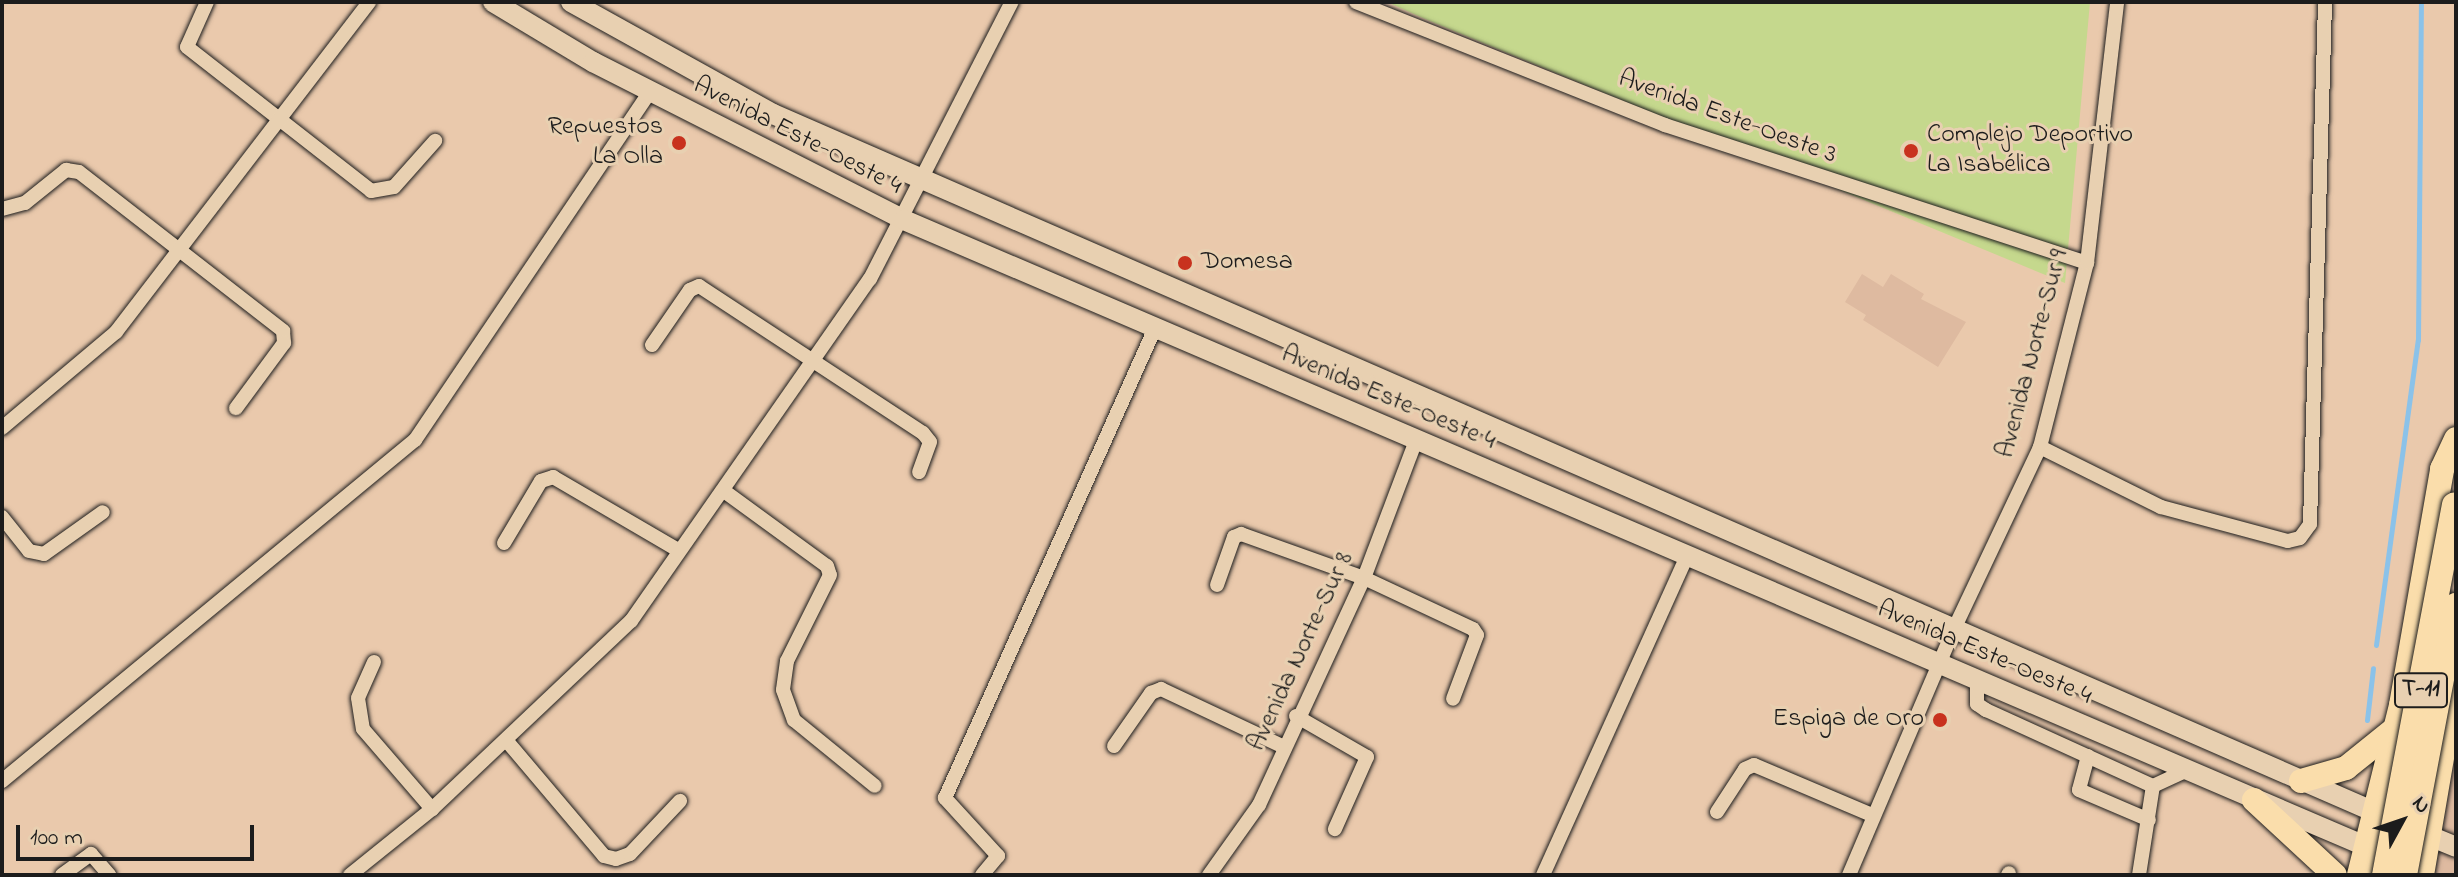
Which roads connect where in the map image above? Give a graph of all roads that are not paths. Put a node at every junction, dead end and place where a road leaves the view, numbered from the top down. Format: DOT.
graph roads {
  1 [pos="207,2"];
  2 [pos="369,2"];
  3 [pos="493,2"];
  4 [pos="571,2"];
  5 [pos="1012,2"];
  6 [pos="1356,2"];
  7 [pos="2117,2"];
  8 [pos="2325,2"];
  9 [pos="650,92"];
  10 [pos="281,123"];
  11 [pos="435,141"];
  12 [pos="926,179"];
  13 [pos="2,209"];
  14 [pos="904,220"];
  15 [pos="181,249"];
  16 [pos="2087,263"];
  17 [pos="1155,328"];
  18 [pos="652,345"];
  19 [pos="815,359"];
  20 [pos="236,408"];
  21 [pos="2,428"];
  22 [pos="1417,438"];
  23 [pos="2456,439"];
  24 [pos="2040,447"];
  25 [pos="2456,467"];
  26 [pos="919,472"];
  27 [pos="724,491"];
  28 [pos="2454,505"];
  29 [pos="103,512"];
  30 [pos="2,517"];
  31 [pos="504,543"];
  32 [pos="678,550"];
  33 [pos="1686,558"];
  34 [pos="1364,578"];
  35 [pos="1217,585"];
  36 [pos="2456,605"];
  37 [pos="1955,627"];
  38 [pos="374,662"];
  39 [pos="1941,663"];
  40 [pos="1977,678"];
  41 [pos="2456,683"];
  42 [pos="1453,699"];
  43 [pos="1296,716"];
  44 [pos="2396,728"];
  45 [pos="506,740"];
  46 [pos="1114,746"];
  47 [pos="1282,746"];
  48 [pos="2088,756"];
  49 [pos="2189,769"];
  50 [pos="2,781"];
  51 [pos="2301,781"];
  52 [pos="875,786"];
  53 [pos="2153,786"];
  54 [pos="2254,800"];
  55 [pos="680,801"];
  56 [pos="432,809"];
  57 [pos="1717,812"];
  58 [pos="2377,813"];
  59 [pos="1874,816"];
  60 [pos="2149,820"];
  61 [pos="1335,829"];
  62 [pos="2432,837"];
  63 [pos="2368,847"];
  64 [pos="2456,847"];
  65 [pos="2423,873"];
  66 [pos="62,875"];
  67 [pos="109,875"];
  68 [pos="350,875"];
  69 [pos="982,875"];
  70 [pos="1209,875"];
  71 [pos="1543,875"];
  72 [pos="1849,875"];
  73 [pos="2139,875"];
  74 [pos="2335,875"];
  75 [pos="2359,875"];
  76 [pos="2384,875"];
  1 -- 10 [label="street"];
  2 -- 10 [label="street"];
  3 -- 9 [label="main road, Avenida Este-Oeste 4"];
  4 -- 12 [label="main road"];
  5 -- 12 [label="street"];
  6 -- 16 [label="street, Avenida Este-Oeste 3"];
  7 -- 16 [label="street, Avenida Norte-Sur 9"];
  8 -- 24 [label="street"];
  9 -- 14 [label="main road, Avenida Este-Oeste 4"];
  9 -- 50 [label="street"];
  10 -- 11 [label="street"];
  10 -- 15 [label="street"];
  12 -- 14 [label="street"];
  12 -- 37 [label="main road"];
  13 -- 15 [label="street"];
  14 -- 17 [label="main road, Avenida Este-Oeste 4"];
  14 -- 19 [label="street"];
  15 -- 20 [label="street"];
  15 -- 21 [label="street"];
  16 -- 24 [label="street, Avenida Norte-Sur 9"];
  17 -- 22 [label="main road, Avenida Este-Oeste 4"];
  17 -- 69 [label="street"];
  18 -- 19 [label="street"];
  19 -- 26 [label="street"];
  19 -- 27 [label="street"];
  22 -- 33 [label="main road, Avenida Este-Oeste 4"];
  22 -- 34 [label="street, Avenida Norte-Sur 8"];
  23 -- 44 [label="main road, T-11"];
  24 -- 37 [label="street, Avenida Norte-Sur 9"];
  25 -- 28 [label="main road, T-11"];
  27 -- 32 [label="street"];
  27 -- 52 [label="street"];
  28 -- 76 [label="main road, T-11, bridge"];
  29 -- 30 [label="street"];
  31 -- 32 [label="street"];
  32 -- 45 [label="street"];
  33 -- 39 [label="main road, Avenida Este-Oeste 4"];
  33 -- 71 [label="street"];
  34 -- 35 [label="street"];
  34 -- 42 [label="street"];
  34 -- 43 [label="street, Avenida Norte-Sur 8"];
  36 -- 65 [label="main road, T-11, bridge"];
  37 -- 39 [label="street, Avenida Norte-Sur 9"];
  37 -- 51 [label="main road"];
  38 -- 56 [label="street"];
  39 -- 40 [label="main road, Avenida Este-Oeste 4"];
  39 -- 59 [label="street, Avenida Norte-Sur 9"];
  40 -- 48 [label="street"];
  40 -- 49 [label="main road, Avenida Este-Oeste 4"];
  41 -- 62 [label="main road, T-11"];
  43 -- 47 [label="street, Avenida Norte-Sur 8"];
  43 -- 61 [label="street"];
  44 -- 51 [label="main road"];
  44 -- 58 [label="main road, T-11"];
  45 -- 55 [label="street"];
  45 -- 56 [label="street"];
  46 -- 47 [label="street"];
  47 -- 70 [label="street, Avenida Norte-Sur 8"];
  48 -- 53 [label="street"];
  48 -- 60 [label="street"];
  49 -- 53 [label="street"];
  49 -- 54 [label="main road, Avenida Este-Oeste 4"];
  51 -- 58 [label="main road"];
  53 -- 60 [label="street"];
  54 -- 63 [label="main road, Avenida Este-Oeste 4"];
  54 -- 74 [label="main road"];
  56 -- 68 [label="street"];
  57 -- 59 [label="street"];
  58 -- 62 [label="main road"];
  58 -- 63 [label="main road, T-11"];
  59 -- 72 [label="street, Avenida Norte-Sur 9"];
  60 -- 73 [label="street"];
  62 -- 64 [label="main road"];
  62 -- 65 [label="main road, T-11"];
  63 -- 65 [label="main road, Avenida Este-Oeste 4"];
  63 -- 75 [label="main road, T-11"];
  66 -- 67 [label="street"];
}
